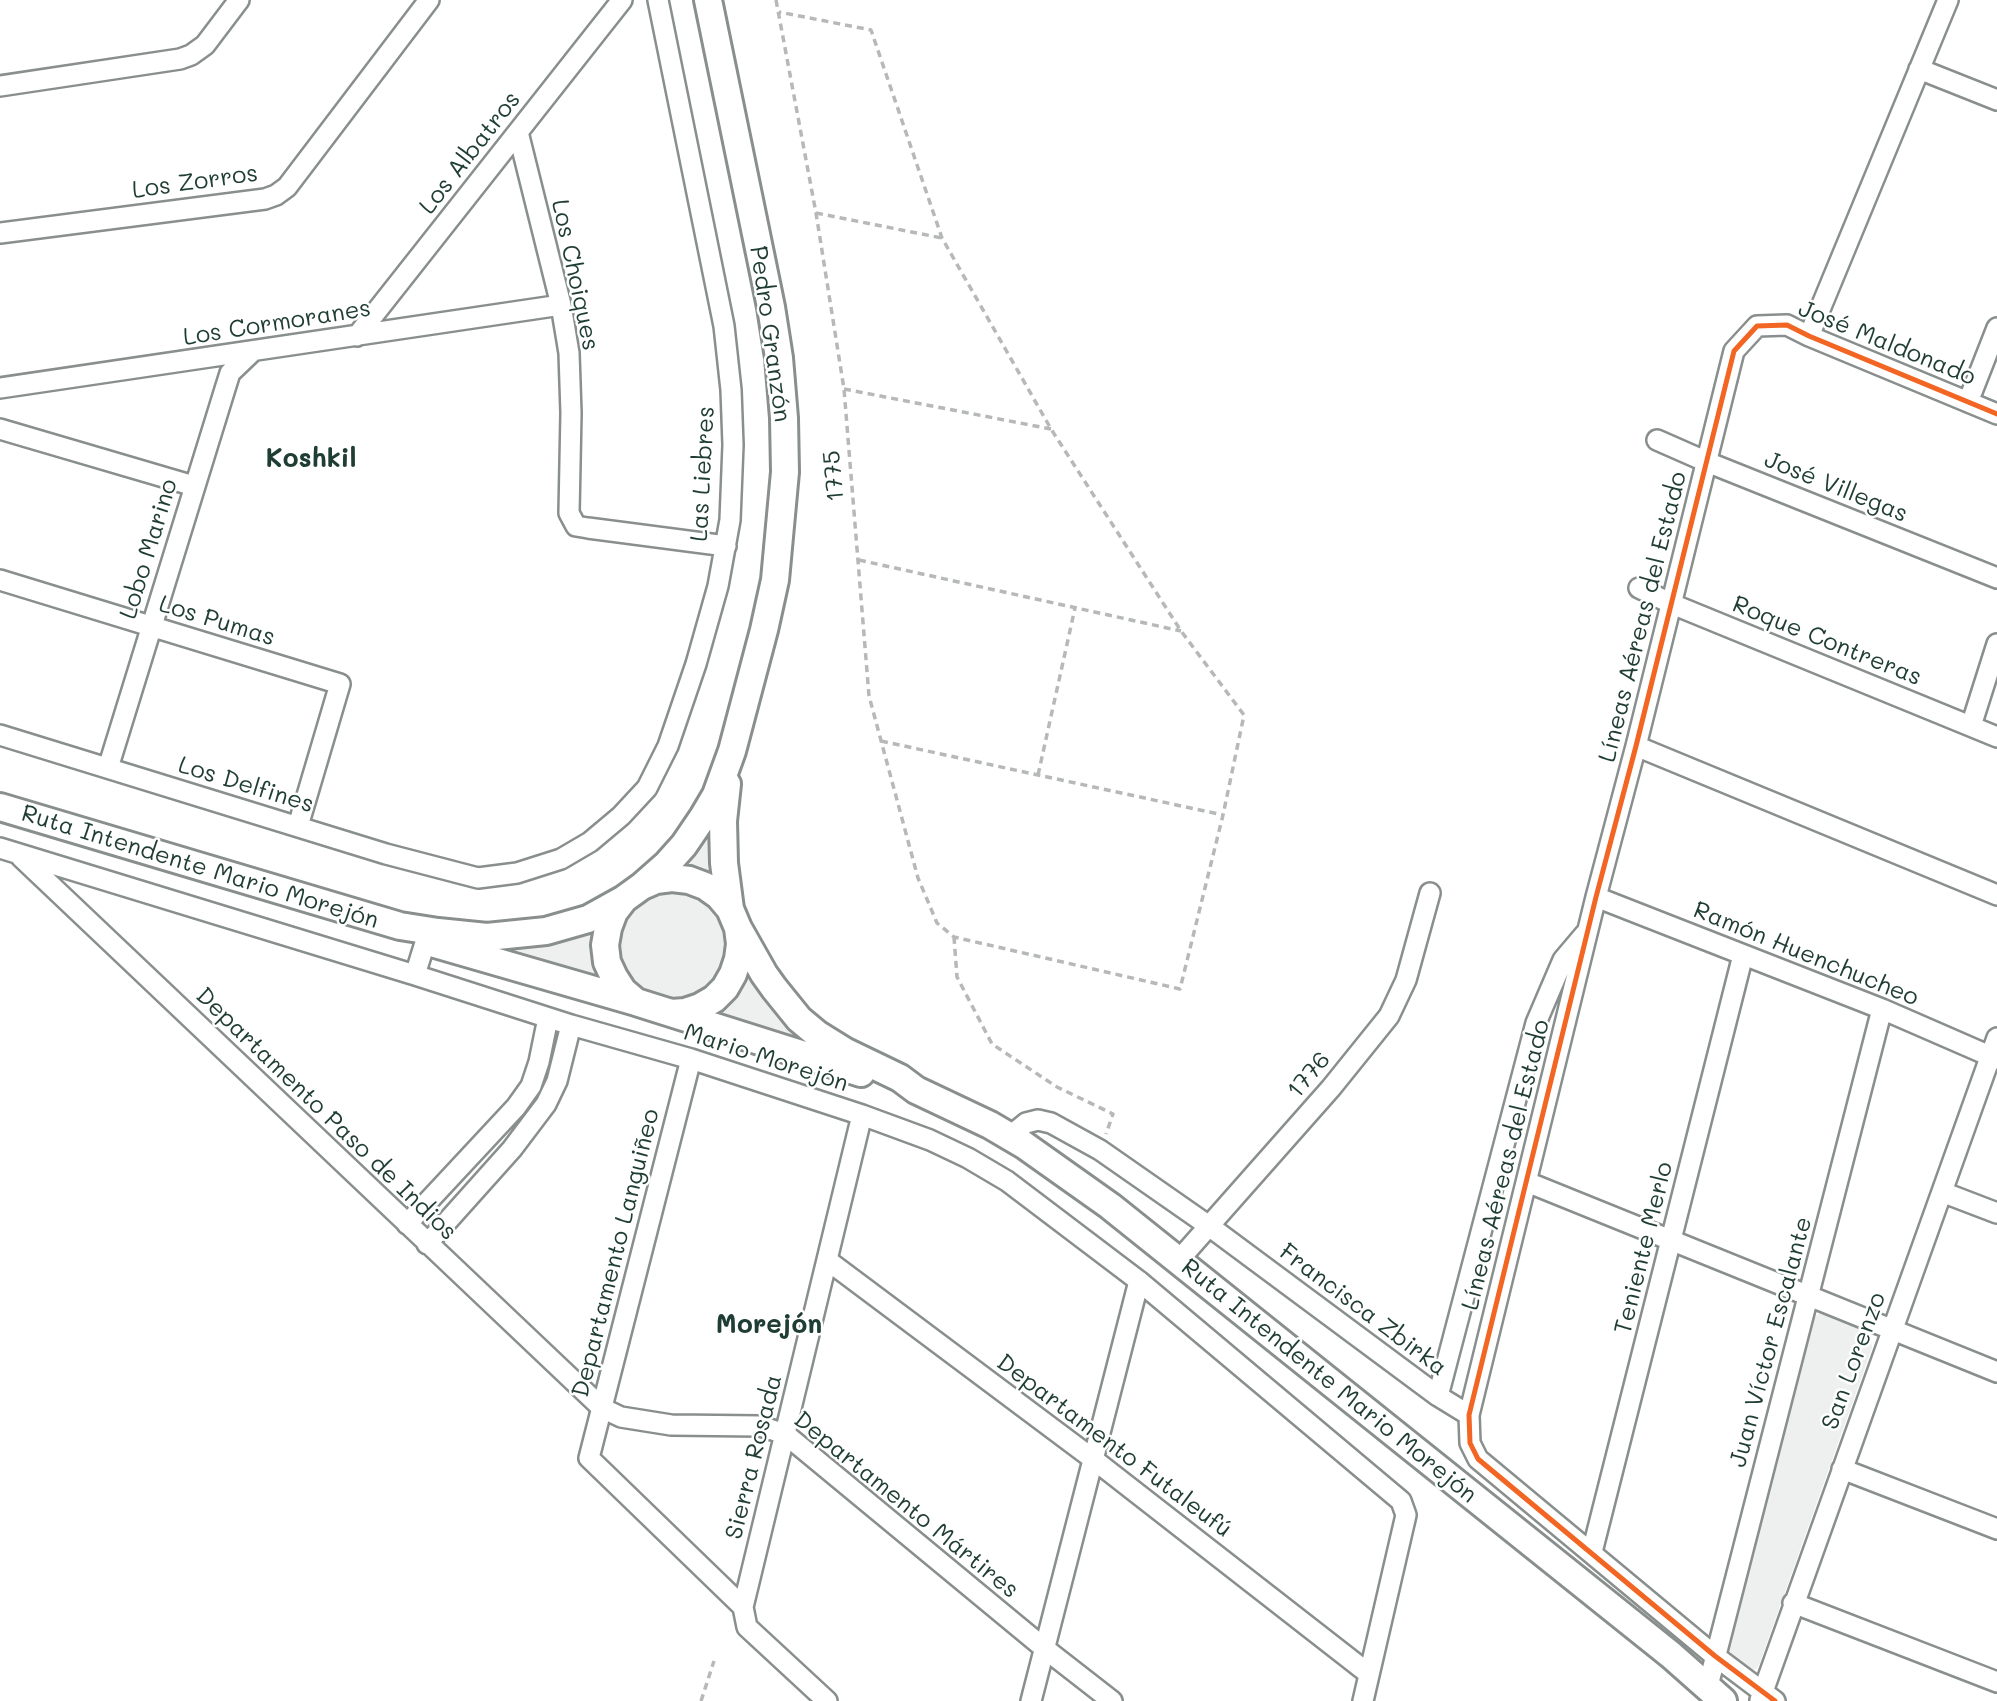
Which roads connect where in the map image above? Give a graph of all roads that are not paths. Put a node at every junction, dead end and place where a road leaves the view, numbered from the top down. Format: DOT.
graph roads {
  1 [pos="239,0"];
  2 [pos="429,0"];
  3 [pos="622,0"];
  4 [pos="658,0"];
  5 [pos="708,0"];
  6 [pos="1948,0"];
  7 [pos="1919,69"];
  8 [pos="0,86"];
  9 [pos="1997,100"];
  10 [pos="518,132"];
  11 [pos="0,233"];
  12 [pos="561,305"];
  13 [pos="1757,326"];
  14 [pos="1997,328"];
  15 [pos="356,335"];
  16 [pos="1809,336"];
  17 [pos="252,352"];
  18 [pos="0,388"];
  19 [pos="1968,402"];
  20 [pos="1997,414"];
  21 [pos="0,429"];
  22 [pos="1657,440"];
  23 [pos="1707,462"];
  24 [pos="194,486"];
  25 [pos="726,546"];
  26 [pos="1997,578"];
  27 [pos="0,580"];
  28 [pos="1639,589"];
  29 [pos="1672,604"];
  30 [pos="150,626"];
  31 [pos="1997,643"];
  32 [pos="1971,726"];
  33 [pos="0,735"];
  34 [pos="1997,737"];
  35 [pos="1636,746"];
  36 [pos="732,751"];
  37 [pos="108,768"];
  38 [pos="0,807"];
  39 [pos="298,826"];
  40 [pos="9,851"];
  41 [pos="478,878"];
  42 [pos="633,893"];
  43 [pos="1430,893"];
  44 [pos="1997,895"];
  45 [pos="1596,897"];
  46 [pos="734,919"];
  47 [pos="1590,928"];
  48 [pos="427,936"];
  49 [pos="1743,955"];
  50 [pos="415,975"];
  51 [pos="636,1002"];
  52 [pos="1882,1009"];
  53 [pos="670,1013"];
  54 [pos="548,1018"];
  55 [pos="571,1025"];
  56 [pos="1995,1051"];
  57 [pos="691,1059"];
  58 [pos="916,1090"];
  59 [pos="862,1115"];
  60 [pos="1009,1137"];
  61 [pos="1527,1182"];
  62 [pos="1941,1192"];
  63 [pos="1997,1213"];
  64 [pos="407,1224"];
  65 [pos="1209,1226"];
  66 [pos="1671,1240"];
  67 [pos="427,1244"];
  68 [pos="827,1260"];
  69 [pos="1178,1261"];
  70 [pos="1139,1281"];
  71 [pos="1809,1295"];
  72 [pos="1891,1329"];
  73 [pos="1997,1372"];
  74 [pos="1438,1396"];
  75 [pos="602,1408"];
  76 [pos="1469,1415"];
  77 [pos="785,1434"];
  78 [pos="1093,1459"];
  79 [pos="1842,1469"];
  80 [pos="1997,1529"];
  81 [pos="1592,1552"];
  82 [pos="1793,1603"];
  83 [pos="743,1607"];
  84 [pos="1044,1648"];
  85 [pos="1715,1656"];
  86 [pos="1369,1674"];
  87 [pos="1997,1682"];
  88 [pos="1714,1695"];
  89 [pos="1766,1698"];
  90 [pos="827,1701"];
  91 [pos="1031,1701"];
  92 [pos="1112,1701"];
  93 [pos="1363,1701"];
  1 -- 8 [label="street"];
  2 -- 11 [label="street, Los Zorros"];
  3 -- 10 [label="street, Los Albatros"];
  4 -- 25 [label="street, Las Liebres"];
  5 -- 36 [label="main road, Pedro Granzón"];
  6 -- 7 [label="street"];
  7 -- 9 [label="street"];
  7 -- 16 [label="street"];
  10 -- 12 [label="street, Los Choiques"];
  10 -- 15 [label="street, Los Albatros"];
  12 -- 15 [label="street, Los Cormoranes"];
  12 -- 25 [label="street, Los Choiques"];
  13 -- 16 [label="street, José Maldonado"];
  13 -- 23 [label="street, Líneas Aéreas del Estado"];
  14 -- 19 [label="street"];
  15 -- 17 [label="street, Los Cormoranes"];
  16 -- 19 [label="street, José Maldonado"];
  17 -- 18 [label="street, Los Cormoranes"];
  17 -- 24 [label="street, Lobo Marino"];
  19 -- 20 [label="street, José Maldonado"];
  21 -- 24 [label="street"];
  22 -- 23 [label="street, José Villegas"];
  23 -- 26 [label="street, José Villegas"];
  23 -- 29 [label="street, Líneas Aéreas del Estado"];
  24 -- 30 [label="street, Lobo Marino"];
  25 -- 41 [label="street, Las Liebres"];
  27 -- 30 [label="street, Los Pumas"];
  28 -- 29 [label="street, Roque Contreras"];
  29 -- 32 [label="street, Roque Contreras"];
  29 -- 35 [label="street, Líneas Aéreas del Estado"];
  30 -- 37 [label="street, Lobo Marino"];
  30 -- 39 [label="street, Los Pumas"];
  31 -- 32 [label="street"];
  32 -- 34 [label="street, Roque Contreras"];
  33 -- 37 [label="street, Los Delfines"];
  35 -- 44 [label="street"];
  35 -- 45 [label="street, Líneas Aéreas del Estado"];
  36 -- 42 [label="main road, Pedro Granzón"];
  36 -- 46 [label="main road, Pedro Granzón"];
  37 -- 39 [label="street, Los Delfines"];
  38 -- 48 [label="main road, Ruta Intendente Mario Morejón"];
  39 -- 41 [label="street, Los Delfines"];
  40 -- 50 [label="street, Mario Morejón"];
  40 -- 64 [label="street, Departamento Paso de Indios"];
  42 -- 46 [label="main road"];
  42 -- 48 [label="main road, Ruta Intendente Mario Morejón"];
  42 -- 51 [label="main road"];
  43 -- 65 [label="street, 1776"];
  45 -- 47 [label="street, Líneas Aéreas del Estado"];
  45 -- 49 [label="street, Ramón Huenchucheo"];
  46 -- 53 [label="main road"];
  46 -- 58 [label="main road, Ruta Intendente Mario Morejón"];
  47 -- 61 [label="street, Líneas Aéreas del Estado"];
  47 -- 74 [label="street, Líneas Aéreas del Estado"];
  48 -- 50 [label="street"];
  48 -- 51 [label="main road, Ruta Intendente Mario Morejón"];
  49 -- 52 [label="street, Ramón Huenchucheo"];
  49 -- 66 [label="street, Teniente Merlo"];
  50 -- 54 [label="street, Mario Morejón"];
  51 -- 53 [label="main road"];
  52 -- 56 [label="street, Ramón Huenchucheo"];
  52 -- 71 [label="street, Juan Víctor Escalante"];
  53 -- 58 [label="main road, Ruta Intendente Mario Morejón"];
  54 -- 55 [label="street, Mario Morejón"];
  54 -- 64 [label="street"];
  55 -- 57 [label="street, Mario Morejón"];
  55 -- 67 [label="street"];
  56 -- 62 [label="street, San Lorenzo"];
  57 -- 59 [label="street, Mario Morejón"];
  57 -- 75 [label="street, Departamento Languiñeo"];
  58 -- 60 [label="main road, Ruta Intendente Mario Morejón"];
  59 -- 68 [label="street, Sierra Rosada"];
  59 -- 70 [label="street, Mario Morejón"];
  60 -- 65 [label="street, Francisca Zbirka"];
  60 -- 69 [label="main road, Ruta Intendente Mario Morejón"];
  61 -- 66 [label="street"];
  61 -- 76 [label="street, Líneas Aéreas del Estado"];
  62 -- 63 [label="street"];
  62 -- 72 [label="street, San Lorenzo"];
  64 -- 67 [label="street, Departamento Paso de Indios"];
  65 -- 69 [label="street, 1776"];
  65 -- 74 [label="street, Francisca Zbirka"];
  66 -- 71 [label="street"];
  66 -- 81 [label="street, Teniente Merlo"];
  67 -- 75 [label="street, Departamento Paso de Indios"];
  68 -- 77 [label="street, Sierra Rosada"];
  68 -- 78 [label="street, Departamento Futaleufú"];
  69 -- 88 [label="main road, Ruta Intendente Mario Morejón"];
  70 -- 78 [label="street"];
  70 -- 86 [label="street, Mario Morejón"];
  71 -- 72 [label="street"];
  71 -- 85 [label="street, Juan Víctor Escalante"];
  72 -- 73 [label="street"];
  72 -- 79 [label="street, San Lorenzo"];
  74 -- 76 [label="street, Francisca Zbirka"];
  75 -- 77 [label="street, Departamento Mártires"];
  75 -- 83 [label="street, Departamento Languiñeo"];
  76 -- 81 [label="street"];
  77 -- 83 [label="street, Sierra Rosada"];
  77 -- 84 [label="street, Departamento Mártires"];
  78 -- 84 [label="street"];
  78 -- 86 [label="street, Departamento Futaleufú"];
  79 -- 80 [label="street"];
  79 -- 82 [label="street, San Lorenzo"];
  81 -- 85 [label="street"];
  82 -- 87 [label="street"];
  82 -- 89 [label="street, San Lorenzo"];
  83 -- 90 [label="street"];
  84 -- 91 [label="street"];
  84 -- 92 [label="street, Departamento Mártires"];
  85 -- 88 [label="street, Juan Víctor Escalante"];
  85 -- 89 [label="street"];
  86 -- 93 [label="street"];
}
